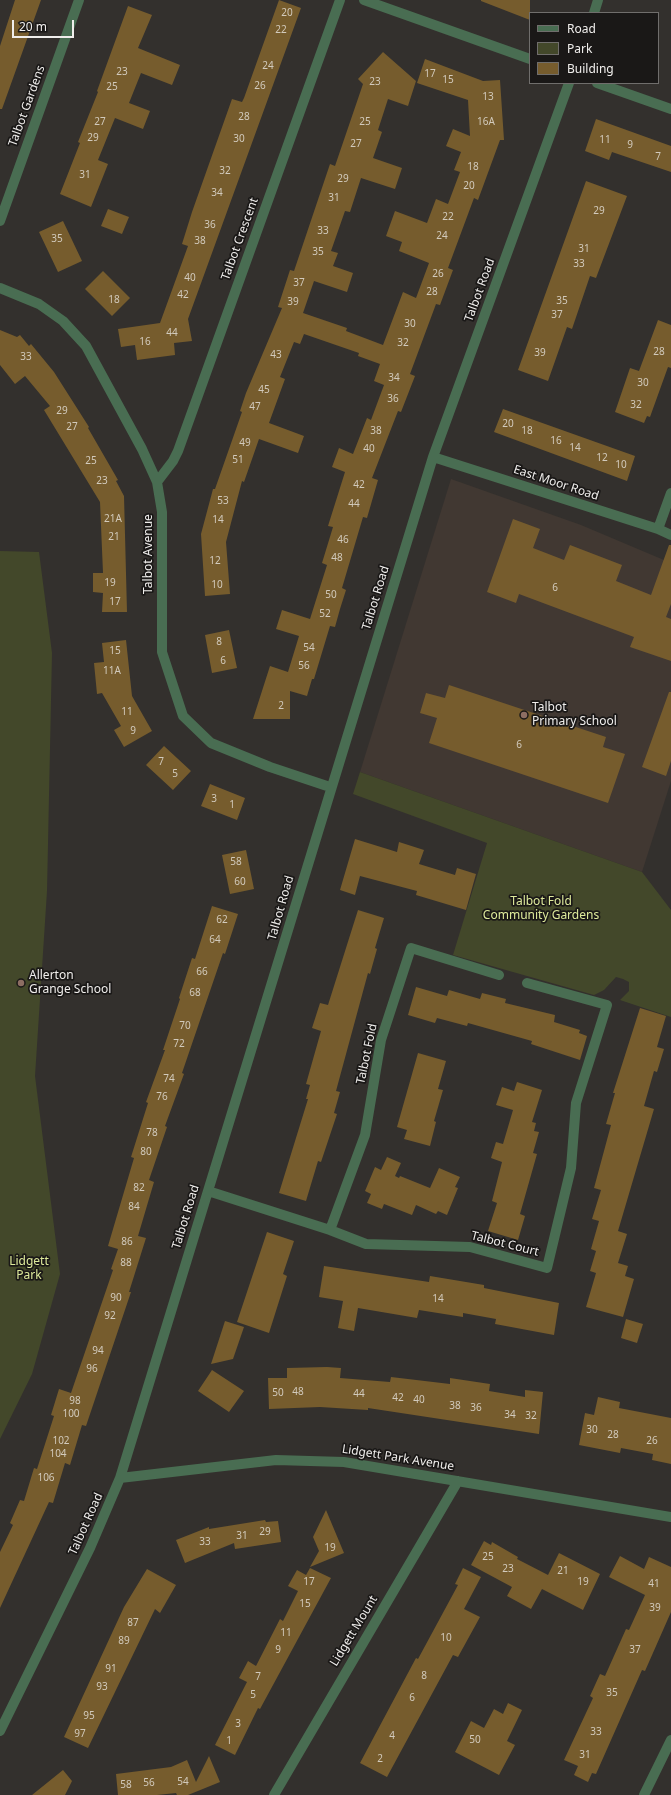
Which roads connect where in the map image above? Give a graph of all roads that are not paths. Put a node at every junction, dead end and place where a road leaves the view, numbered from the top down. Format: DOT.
graph roads {
  1 [pos="79,0"];
  2 [pos="340,0"];
  3 [pos="364,0"];
  4 [pos="598,0"];
  5 [pos="594,12"];
  6 [pos="529,59"];
  7 [pos="568,84"];
  8 [pos="600,84"];
  9 [pos="671,109"];
  10 [pos="0,221"];
  11 [pos="0,288"];
  12 [pos="433,456"];
  13 [pos="157,482"];
  14 [pos="671,493"];
  15 [pos="658,529"];
  16 [pos="671,535"];
  17 [pos="330,787"];
  18 [pos="499,974"];
  19 [pos="527,983"];
  20 [pos="208,1190"];
  21 [pos="330,1230"];
  22 [pos="120,1478"];
  23 [pos="458,1481"];
  24 [pos="671,1517"];
  25 [pos="0,1732"];
  26 [pos="671,1740"];
  27 [pos="274,1795"];
  28 [pos="644,1795"];
  1 -- 10 [label="street, Talbot Gardens"];
  2 -- 13 [label="street, Talbot Crescent"];
  3 -- 6 [label="street"];
  4 -- 5 [label="street"];
  7 -- 12 [label="street, Talbot Road"];
  8 -- 9 [label="street"];
  11 -- 13 [label="street, Talbot Avenue"];
  12 -- 15 [label="street, East Moor Road"];
  12 -- 17 [label="street, Talbot Road"];
  13 -- 17 [label="street, Talbot Avenue"];
  14 -- 15 [label="street"];
  15 -- 16 [label="street, East Moor Road"];
  17 -- 20 [label="street, Talbot Road"];
  18 -- 21 [label="street, Talbot Fold"];
  19 -- 21 [label="street, Talbot Court"];
  20 -- 21 [label="street, Talbot Court"];
  20 -- 22 [label="street, Talbot Road"];
  22 -- 23 [label="street, Lidgett Park Avenue"];
  22 -- 25 [label="street, Talbot Road"];
  23 -- 24 [label="street, Lidgett Park Avenue"];
  23 -- 27 [label="street, Lidgett Mount"];
  26 -- 28 [label="street"];
}
